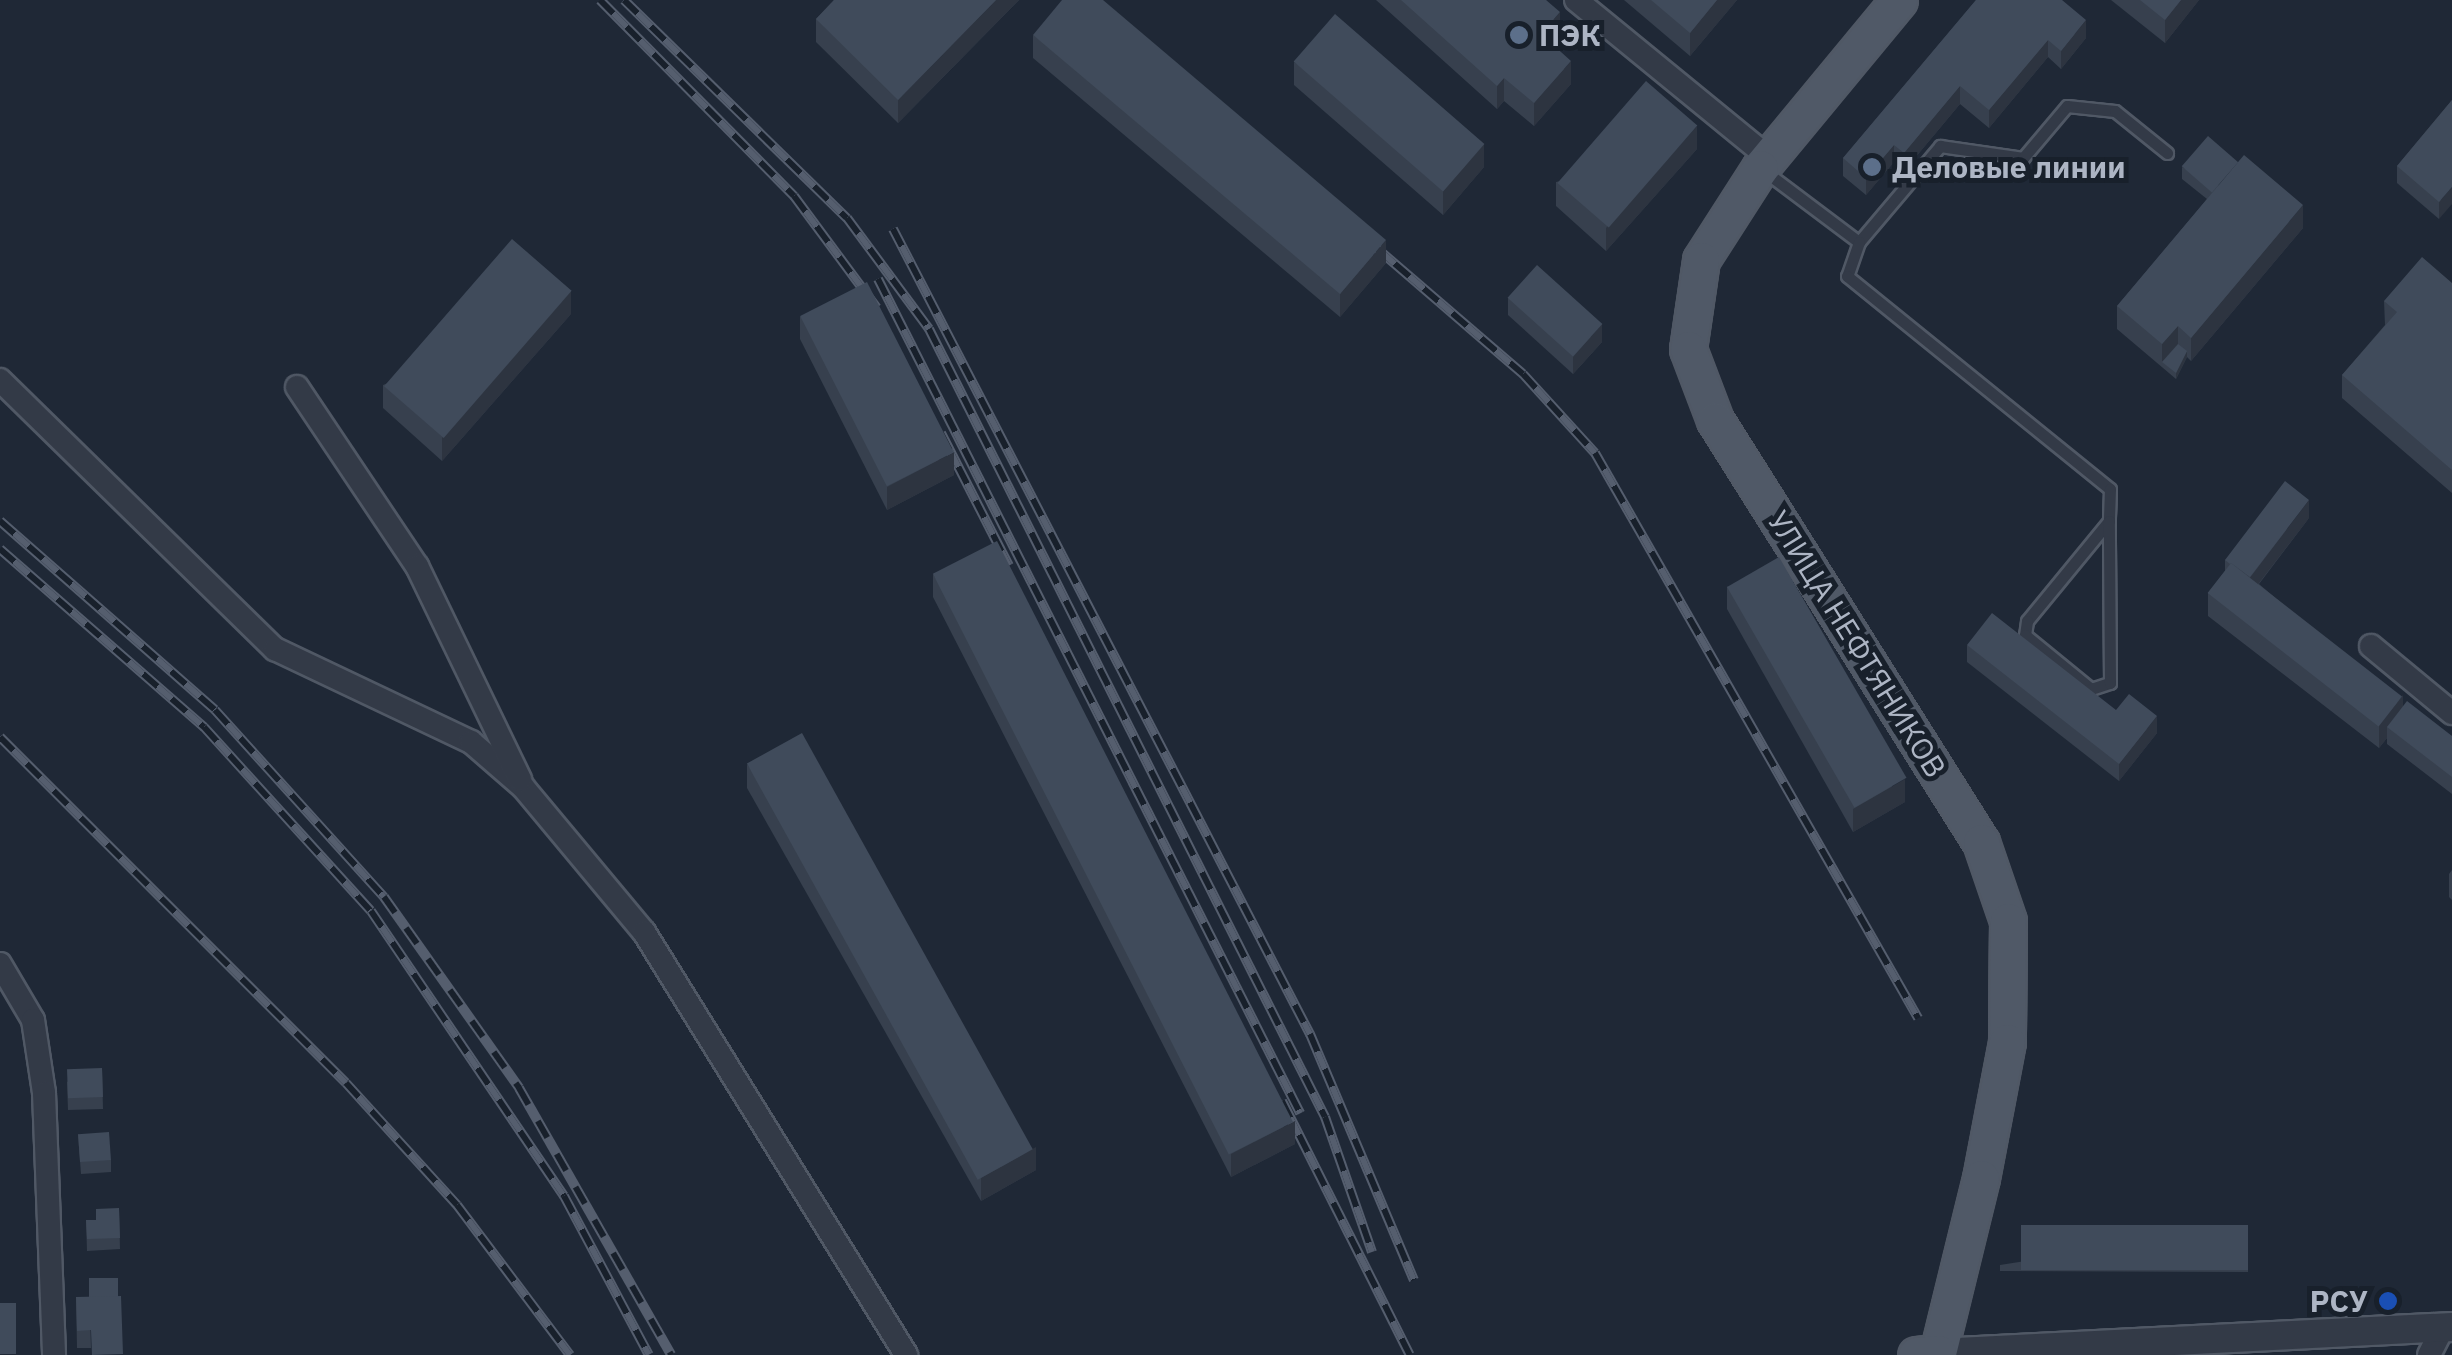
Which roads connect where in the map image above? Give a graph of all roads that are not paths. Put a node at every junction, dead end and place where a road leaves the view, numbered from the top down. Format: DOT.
graph roads {
  1 [pos="1576,0"];
  2 [pos="1899,0"];
  3 [pos="2167,153"];
  4 [pos="1764,163"];
  5 [pos="1859,242"];
  6 [pos="0,380"];
  7 [pos="298,387"];
  8 [pos="2109,521"];
  9 [pos="2371,646"];
  10 [pos="2452,713"];
  11 [pos="523,787"];
  12 [pos="0,964"];
  13 [pos="2448,1328"];
  14 [pos="1927,1354"];
  15 [pos="54,1355"];
  16 [pos="906,1355"];
  17 [pos="2429,1355"];
  1 -- 4 [label="street"];
  2 -- 4 [label="main road, УЛИЦА НЕФТЯНИКОВ"];
  3 -- 5 [label="lane"];
  4 -- 5 [label="lane"];
  4 -- 14 [label="main road, УЛИЦА НЕФТЯНИКОВ"];
  5 -- 8 [label="lane"];
  6 -- 11 [label="street"];
  7 -- 11 [label="street"];
  8 -- 8 [label="lane"];
  9 -- 10 [label="street"];
  11 -- 16 [label="street"];
  12 -- 15 [label="street"];
  13 -- 14 [label="street"];
  13 -- 17 [label="street"];
}
